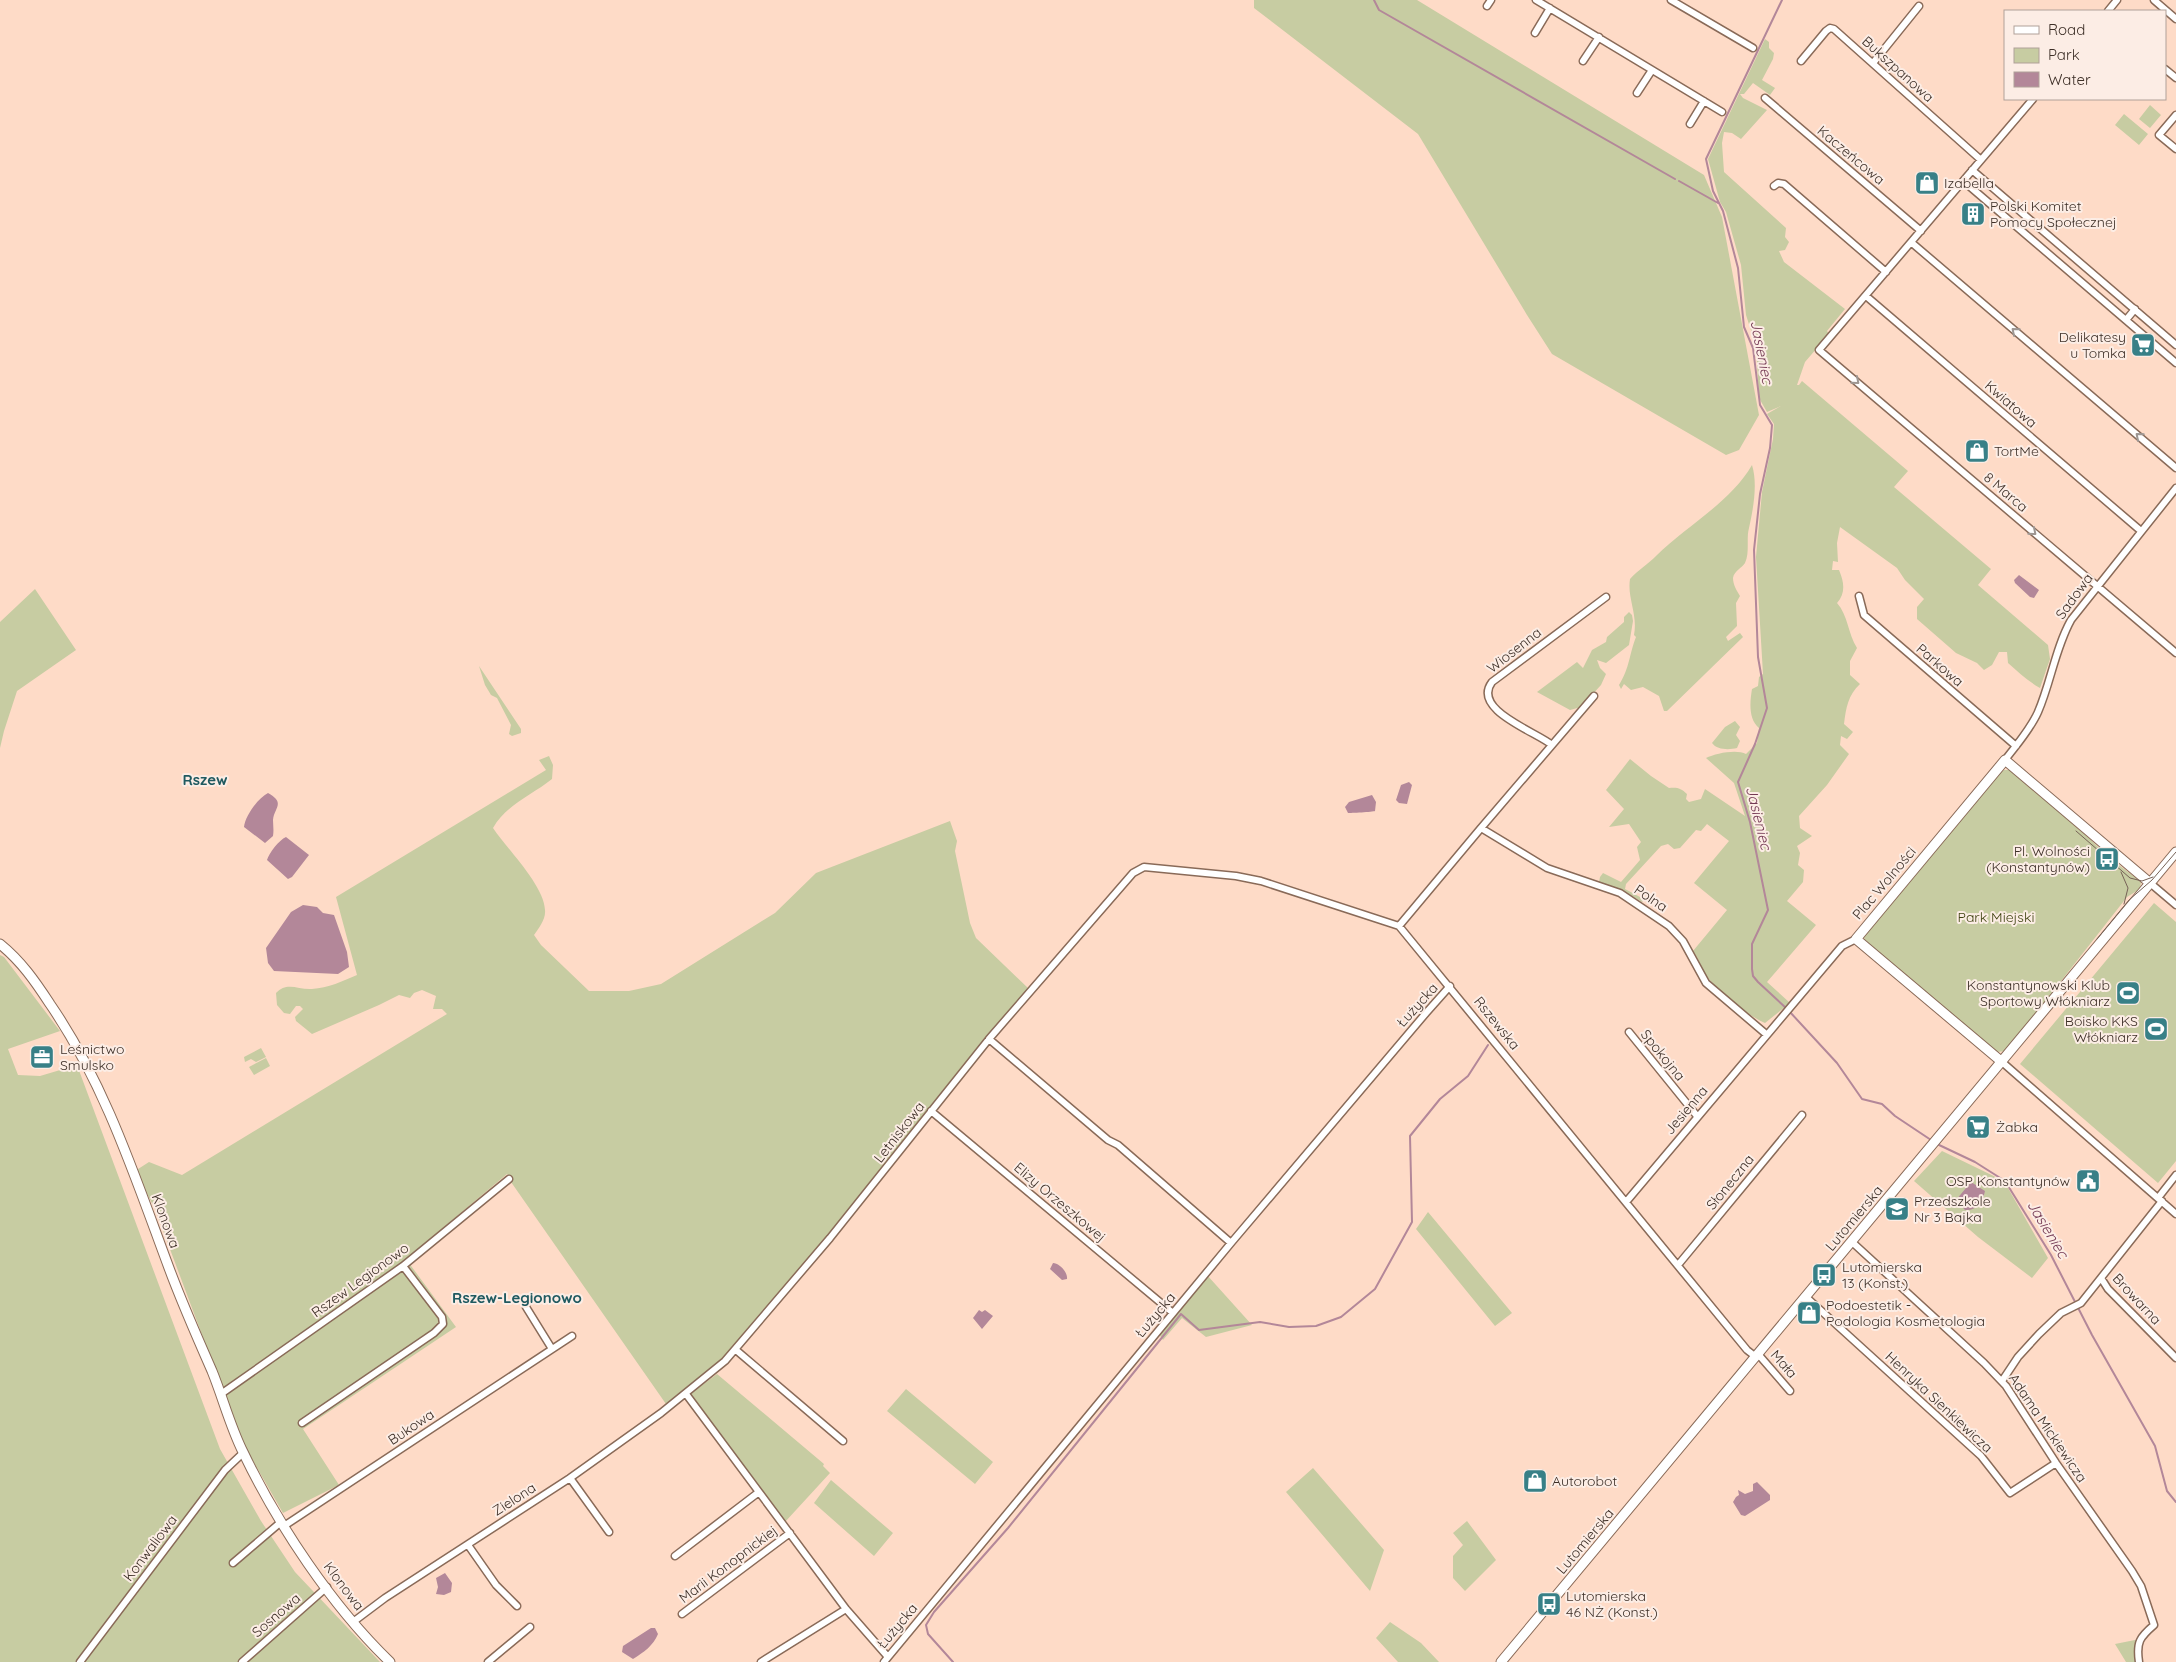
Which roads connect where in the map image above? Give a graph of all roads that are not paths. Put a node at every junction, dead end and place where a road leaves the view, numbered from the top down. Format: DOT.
graph roads {
  1 [pos="1536,0"];
  2 [pos="1671,0"];
  3 [pos="2117,0"];
  4 [pos="2154,0"];
  5 [pos="1920,6"];
  6 [pos="1550,8"];
  7 [pos="2109,10"];
  8 [pos="2176,18"];
  9 [pos="1536,33"];
  10 [pos="1599,37"];
  11 [pos="1753,48"];
  12 [pos="1583,61"];
  13 [pos="1801,61"];
  14 [pos="1873,62"];
  15 [pos="1652,70"];
  16 [pos="2166,70"];
  17 [pos="2176,78"];
  18 [pos="1637,93"];
  19 [pos="1764,98"];
  20 [pos="2032,100"];
  21 [pos="1704,101"];
  22 [pos="1722,112"];
  23 [pos="2176,115"];
  24 [pos="1690,124"];
  25 [pos="2176,149"];
  26 [pos="1981,160"];
  27 [pos="1972,170"];
  28 [pos="1968,185"];
  29 [pos="1774,186"];
  30 [pos="1994,189"];
  31 [pos="1985,200"];
  32 [pos="1922,231"];
  33 [pos="1912,242"];
  34 [pos="1886,272"];
  35 [pos="1866,296"];
  36 [pos="2135,309"];
  37 [pos="2126,320"];
  38 [pos="2176,344"];
  39 [pos="2176,363"];
  40 [pos="2176,468"];
  41 [pos="2176,488"];
  42 [pos="2141,531"];
  43 [pos="2096,585"];
  44 [pos="1859,596"];
  45 [pos="1606,597"];
  46 [pos="2176,653"];
  47 [pos="1594,696"];
  48 [pos="1552,745"];
  49 [pos="2016,746"];
  50 [pos="2005,760"];
  51 [pos="1481,828"];
  52 [pos="2176,852"];
  53 [pos="2150,883"];
  54 [pos="2176,905"];
  55 [pos="1399,926"];
  56 [pos="1856,939"];
  57 [pos="0,944"];
  58 [pos="1450,986"];
  59 [pos="1629,1032"];
  60 [pos="1766,1034"];
  61 [pos="989,1039"];
  62 [pos="2002,1062"];
  63 [pos="931,1111"];
  64 [pos="1802,1115"];
  65 [pos="1697,1116"];
  66 [pos="2176,1175"];
  67 [pos="509,1179"];
  68 [pos="2160,1200"];
  69 [pos="1626,1202"];
  70 [pos="2176,1214"];
  71 [pos="1852,1242"];
  72 [pos="1231,1243"];
  73 [pos="1678,1265"];
  74 [pos="403,1266"];
  75 [pos="2101,1278"];
  76 [pos="1806,1298"];
  77 [pos="526,1307"];
  78 [pos="1173,1313"];
  79 [pos="572,1336"];
  80 [pos="552,1349"];
  81 [pos="736,1350"];
  82 [pos="1757,1356"];
  83 [pos="2176,1358"];
  84 [pos="2002,1381"];
  85 [pos="1790,1391"];
  86 [pos="221,1394"];
  87 [pos="686,1394"];
  88 [pos="302,1423"];
  89 [pos="843,1441"];
  90 [pos="243,1453"];
  91 [pos="2056,1463"];
  92 [pos="570,1478"];
  93 [pos="759,1492"];
  94 [pos="282,1524"];
  95 [pos="609,1532"];
  96 [pos="790,1533"];
  97 [pos="468,1545"];
  98 [pos="675,1556"];
  99 [pos="233,1563"];
  100 [pos="327,1587"];
  101 [pos="517,1606"];
  102 [pos="846,1609"];
  103 [pos="682,1614"];
  104 [pos="353,1622"];
  105 [pos="530,1627"];
  106 [pos="886,1660"];
  107 [pos="80,1662"];
  108 [pos="242,1662"];
  109 [pos="390,1662"];
  110 [pos="488,1662"];
  111 [pos="762,1662"];
  112 [pos="1501,1662"];
  113 [pos="2139,1662"];
  1 -- 6 [label="street"];
  2 -- 11 [label="street"];
  3 -- 7 [label="street"];
  4 -- 8 [label="street"];
  5 -- 14 [label="street"];
  6 -- 9 [label="street"];
  6 -- 10 [label="street"];
  10 -- 12 [label="street"];
  10 -- 15 [label="street"];
  13 -- 14 [label="street, Bukszpanowa"];
  14 -- 26 [label="street, Bukszpanowa"];
  15 -- 18 [label="street"];
  15 -- 21 [label="street"];
  16 -- 17 [label="street"];
  19 -- 32 [label="street, Kaczeńcowa"];
  20 -- 26 [label="street"];
  21 -- 22 [label="street"];
  21 -- 24 [label="street"];
  23 -- 25 [label="street"];
  26 -- 27 [label="street"];
  27 -- 30 [label="street"];
  27 -- 32 [label="street"];
  28 -- 31 [label="street"];
  29 -- 34 [label="street"];
  30 -- 31 [label="street"];
  30 -- 36 [label="street"];
  31 -- 37 [label="street"];
  32 -- 33 [label="street"];
  33 -- 34 [label="street"];
  40 -- 33 [label="street, one-way"];
  34 -- 35 [label="street"];
  35 -- 42 [label="street, Kwiatowa"];
  35 -- 43 [label="street, 8 Marca, one-way"];
  36 -- 37 [label="street"];
  36 -- 38 [label="street"];
  37 -- 39 [label="street"];
  41 -- 42 [label="street, Sadowa"];
  42 -- 43 [label="street, Sadowa"];
  43 -- 46 [label="street, 8 Marca"];
  43 -- 49 [label="street, Sadowa"];
  44 -- 49 [label="street, Parkowa"];
  45 -- 48 [label="street, Wiosenna"];
  47 -- 48 [label="street"];
  48 -- 51 [label="street"];
  49 -- 50 [label="street, Sadowa"];
  50 -- 53 [label="street"];
  50 -- 56 [label="street, Plac Wolności"];
  51 -- 55 [label="street"];
  51 -- 60 [label="street, Polna"];
  52 -- 53 [label="street, Lutomierska"];
  53 -- 54 [label="street"];
  53 -- 62 [label="street, Lutomierska"];
  55 -- 58 [label="street, Rszewska"];
  55 -- 61 [label="street, Letniskowa"];
  56 -- 60 [label="street"];
  56 -- 62 [label="street, Plac Wolności"];
  57 -- 86 [label="street, Klonowa"];
  58 -- 69 [label="street, Rszewska"];
  58 -- 72 [label="street, Łużycka"];
  59 -- 65 [label="street, Spokojna"];
  60 -- 65 [label="street, Jesienna"];
  61 -- 63 [label="street, Letniskowa"];
  61 -- 72 [label="street"];
  62 -- 68 [label="street, Plac Wolności"];
  62 -- 71 [label="street, Lutomierska"];
  63 -- 78 [label="street, Elizy Orzeszkowej"];
  63 -- 81 [label="street, Letniskowa"];
  64 -- 73 [label="street, Słoneczna"];
  65 -- 69 [label="street, Jesienna"];
  66 -- 68 [label="street"];
  67 -- 74 [label="street, Rszew Legionowo"];
  68 -- 70 [label="street, Plac Wolności"];
  68 -- 75 [label="street"];
  69 -- 73 [label="street, Rszewska"];
  71 -- 76 [label="street, Lutomierska"];
  71 -- 84 [label="street, Adama Mickiewicza"];
  72 -- 78 [label="street, Łużycka"];
  73 -- 82 [label="street, Rszewska"];
  74 -- 86 [label="street, Rszew Legionowo"];
  74 -- 88 [label="street"];
  75 -- 83 [label="street, Browarna"];
  75 -- 84 [label="street"];
  76 -- 82 [label="street, Lutomierska"];
  76 -- 91 [label="street, Henryka Sienkiewicza"];
  77 -- 80 [label="street"];
  78 -- 106 [label="street, Łużycka"];
  79 -- 80 [label="street, Bukowa"];
  80 -- 94 [label="street, Bukowa"];
  81 -- 87 [label="street, Letniskowa"];
  81 -- 89 [label="street"];
  82 -- 85 [label="street, Mała"];
  82 -- 112 [label="street, Lutomierska"];
  84 -- 91 [label="street, Adama Mickiewicza"];
  86 -- 90 [label="street, Klonowa"];
  87 -- 92 [label="street, Zielona"];
  87 -- 93 [label="street, Marii Konopnickiej"];
  90 -- 94 [label="street, Klonowa"];
  90 -- 107 [label="street, Konwaliowa"];
  91 -- 113 [label="street, Adama Mickiewicza"];
  92 -- 95 [label="street"];
  92 -- 97 [label="street, Zielona"];
  93 -- 96 [label="street, Marii Konopnickiej"];
  93 -- 98 [label="street"];
  94 -- 99 [label="street"];
  94 -- 100 [label="street, Klonowa"];
  96 -- 102 [label="street, Marii Konopnickiej"];
  96 -- 103 [label="street, Marii Konopnickiej"];
  97 -- 101 [label="street"];
  97 -- 104 [label="street, Zielona"];
  100 -- 104 [label="street, Klonowa"];
  100 -- 108 [label="street, Sosnowa"];
  102 -- 106 [label="street, Marii Konopnickiej"];
  102 -- 111 [label="street"];
  104 -- 109 [label="street, Klonowa"];
  105 -- 110 [label="street"];
}
